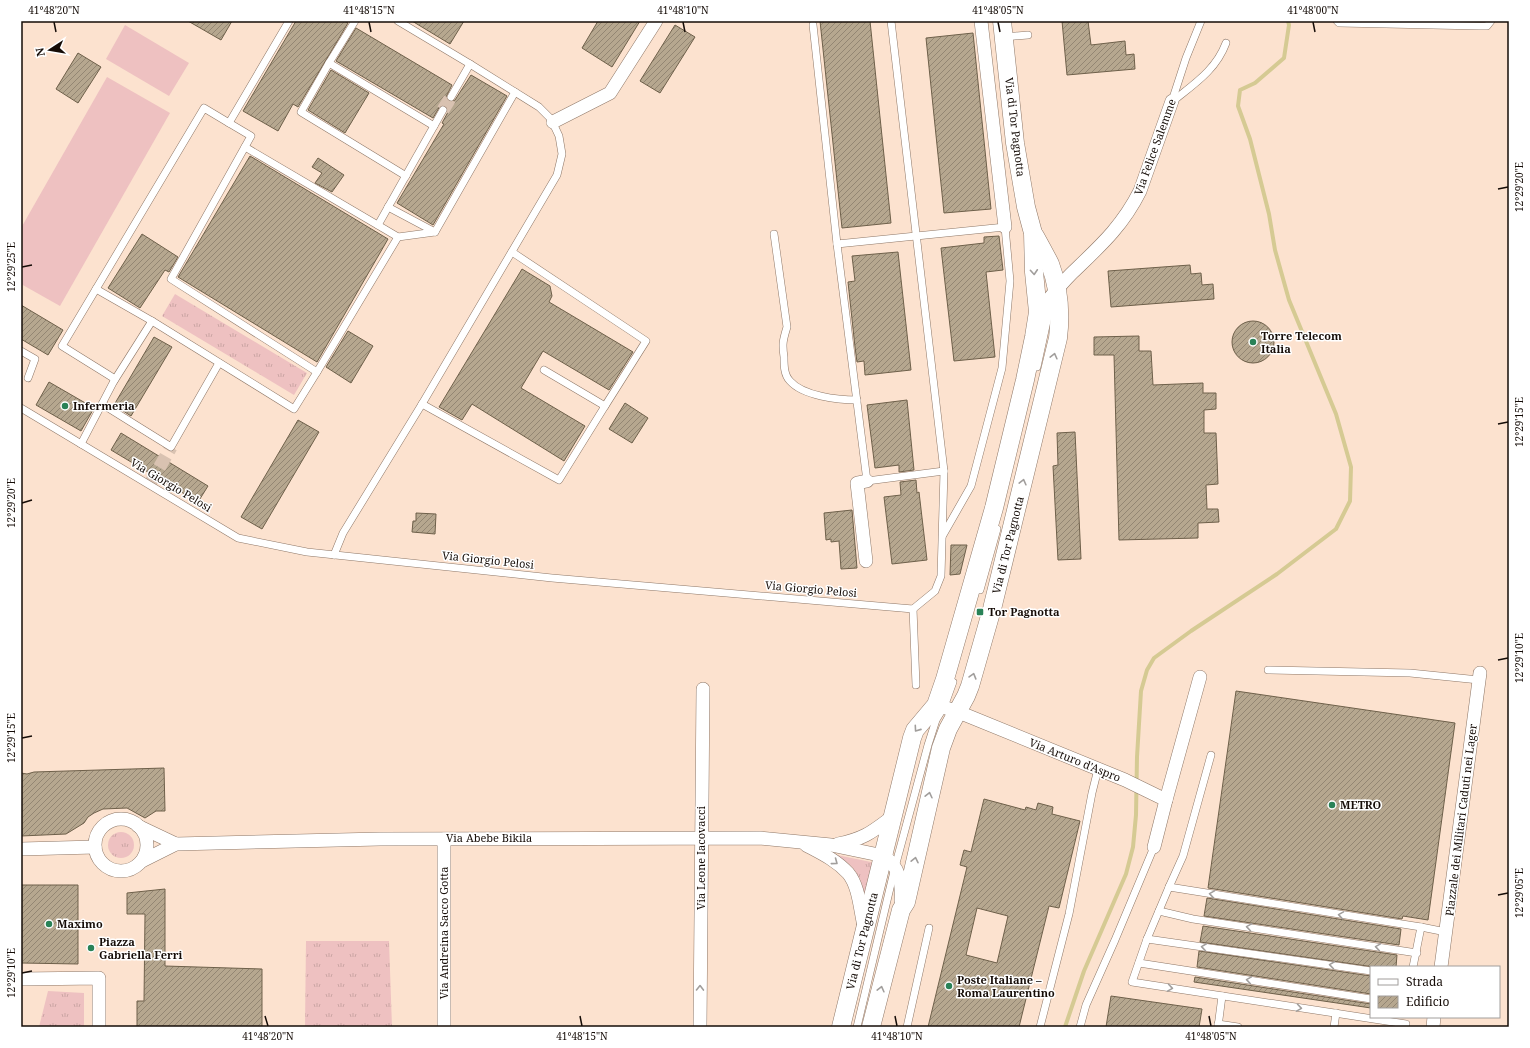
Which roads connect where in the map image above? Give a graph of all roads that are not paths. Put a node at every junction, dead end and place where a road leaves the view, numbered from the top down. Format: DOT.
graph roads {
  1 [pos="289,21"];
  2 [pos="355,21"];
  3 [pos="398,21"];
  4 [pos="656,21"];
  5 [pos="891,21"];
  6 [pos="981,21"];
  7 [pos="1201,21"];
  8 [pos="1337,21"];
  9 [pos="1491,21"];
  10 [pos="1367,22"];
  11 [pos="1396,23"];
  12 [pos="1428,23"];
  13 [pos="1461,24"];
  14 [pos="813,25"];
  15 [pos="1003,29"];
  16 [pos="1028,35"];
  17 [pos="1226,43"];
  18 [pos="329,63"];
  19 [pos="470,64"];
  20 [pos="515,92"];
  21 [pos="451,97"];
  22 [pos="1172,101"];
  23 [pos="443,110"];
  24 [pos="553,122"];
  25 [pos="229,124"];
  26 [pos="434,126"];
  27 [pos="245,147"];
  28 [pos="406,176"];
  29 [pos="388,207"];
  30 [pos="378,225"];
  31 [pos="1005,227"];
  32 [pos="435,232"];
  33 [pos="1033,233"];
  34 [pos="774,234"];
  35 [pos="917,236"];
  36 [pos="398,237"];
  37 [pos="837,244"];
  38 [pos="512,252"];
  39 [pos="96,289"];
  40 [pos="1057,290"];
  41 [pos="1038,312"];
  42 [pos="152,321"];
  43 [pos="1044,334"];
  44 [pos="21,351"];
  45 [pos="219,363"];
  46 [pos="544,370"];
  47 [pos="317,372"];
  48 [pos="1036,372"];
  49 [pos="28,378"];
  50 [pos="114,381"];
  51 [pos="856,400"];
  52 [pos="102,404"];
  53 [pos="422,404"];
  54 [pos="605,406"];
  55 [pos="21,408"];
  56 [pos="81,444"];
  57 [pos="944,471"];
  58 [pos="867,481"];
  59 [pos="999,521"];
  60 [pos="943,535"];
  61 [pos="334,555"];
  62 [pos="866,561"];
  63 [pos="978,594"];
  64 [pos="913,608"];
  65 [pos="1268,670"];
  66 [pos="955,674"];
  67 [pos="1480,676"];
  68 [pos="1200,677"];
  69 [pos="916,685"];
  70 [pos="703,689"];
  71 [pos="946,708"];
  72 [pos="1211,755"];
  73 [pos="1098,769"];
  74 [pos="1166,800"];
  75 [pos="892,817"];
  76 [pos="137,826"];
  77 [pos="444,838"];
  78 [pos="701,838"];
  79 [pos="801,842"];
  80 [pos="176,844"];
  81 [pos="831,845"];
  82 [pos="95,847"];
  83 [pos="1154,847"];
  84 [pos="21,849"];
  85 [pos="142,861"];
  86 [pos="890,862"];
  87 [pos="1168,887"];
  88 [pos="901,910"];
  89 [pos="1159,911"];
  90 [pos="1421,927"];
  91 [pos="929,928"];
  92 [pos="865,931"];
  93 [pos="1446,932"];
  94 [pos="1147,939"];
  95 [pos="1416,953"];
  96 [pos="1139,963"];
  97 [pos="1414,966"];
  98 [pos="1441,966"];
  99 [pos="1370,971"];
  100 [pos="21,980"];
  101 [pos="1222,996"];
  102 [pos="1370,999"];
  103 [pos="1336,1013"];
  104 [pos="1370,1018"];
  105 [pos="1371,1018"];
  106 [pos="1406,1023"];
  107 [pos="1218,1026"];
  108 [pos="99,1027"];
  109 [pos="444,1027"];
  110 [pos="700,1027"];
  111 [pos="841,1027"];
  112 [pos="857,1027"];
  113 [pos="871,1027"];
  114 [pos="907,1027"];
  115 [pos="1040,1027"];
  116 [pos="1080,1027"];
  117 [pos="1238,1027"];
  118 [pos="1334,1027"];
  1 -- 25 [label="lane"];
  2 -- 18 [label="lane"];
  3 -- 19 [label="lane"];
  4 -- 24 [label="street"];
  5 -- 35 [label="lane"];
  6 -- 31 [label="street"];
  7 -- 22 [label="lane, Via Felice Salemme"];
  8 -- 10 [label="lane"];
  9 -- 13 [label="lane"];
  10 -- 11 [label="lane"];
  11 -- 12 [label="lane"];
  12 -- 13 [label="lane"];
  14 -- 37 [label="lane"];
  15 -- 16 [label="lane"];
  15 -- 33 [label="street, Via di Tor Pagnotta"];
  17 -- 22 [label="lane"];
  18 -- 26 [label="lane"];
  18 -- 28 [label="lane"];
  19 -- 20 [label="lane"];
  19 -- 21 [label="lane"];
  20 -- 24 [label="lane"];
  20 -- 32 [label="lane"];
  22 -- 40 [label="street, Via Felice Salemme"];
  23 -- 26 [label="lane"];
  24 -- 38 [label="lane"];
  25 -- 27 [label="lane"];
  25 -- 39 [label="lane"];
  26 -- 28 [label="lane"];
  27 -- 30 [label="lane"];
  27 -- 47 [label="lane"];
  28 -- 29 [label="lane"];
  29 -- 30 [label="lane"];
  29 -- 32 [label="lane"];
  30 -- 36 [label="lane"];
  31 -- 35 [label="lane"];
  31 -- 60 [label="lane"];
  32 -- 36 [label="lane"];
  33 -- 40 [label="street, Via di Tor Pagnotta"];
  33 -- 41 [label="street, Via di Tor Pagnotta, one-way"];
  34 -- 51 [label="lane"];
  35 -- 37 [label="lane"];
  35 -- 57 [label="lane"];
  36 -- 47 [label="lane"];
  37 -- 51 [label="lane"];
  38 -- 53 [label="lane"];
  38 -- 54 [label="lane"];
  39 -- 42 [label="lane"];
  39 -- 50 [label="lane"];
  40 -- 41 [label="street, Via Felice Salemme"];
  40 -- 43 [label="lane, Via di Tor Pagnotta"];
  71 -- 40 [label="street, Via di Tor Pagnotta, one-way"];
  41 -- 43 [label="lane, Via di Tor Pagnotta"];
  41 -- 71 [label="street, Via di Tor Pagnotta"];
  42 -- 45 [label="lane"];
  42 -- 50 [label="lane"];
  43 -- 48 [label="lane, Via di Tor Pagnotta"];
  44 -- 49 [label="lane"];
  45 -- 47 [label="lane"];
  45 -- 52 [label="lane"];
  46 -- 54 [label="lane"];
  50 -- 52 [label="lane"];
  51 -- 58 [label="lane"];
  52 -- 56 [label="lane"];
  53 -- 54 [label="lane"];
  53 -- 61 [label="lane"];
  55 -- 56 [label="lane, Via Giorgio Pelosi"];
  56 -- 61 [label="lane, Via Giorgio Pelosi"];
  57 -- 58 [label="lane"];
  57 -- 60 [label="lane"];
  58 -- 62 [label="street"];
  59 -- 63 [label="lane, Via di Tor Pagnotta"];
  60 -- 64 [label="lane"];
  61 -- 64 [label="lane, Via Giorgio Pelosi"];
  64 -- 69 [label="lane"];
  65 -- 67 [label="lane"];
  66 -- 71 [label="lane, Via di Tor Pagnotta"];
  67 -- 93 [label="street, Piazzale dei Militari Caduti nei Lager"];
  68 -- 74 [label="street"];
  70 -- 78 [label="street, Via Leone Iacovacci"];
  71 -- 73 [label="street, Via Arturo d'Aspro"];
  71 -- 75 [label="street, Via di Tor Pagnotta, one-way"];
  71 -- 86 [label="lane, Via di Tor Pagnotta"];
  88 -- 71 [label="street, Via di Tor Pagnotta, one-way"];
  72 -- 87 [label="lane"];
  73 -- 74 [label="street, Via Arturo d'Aspro"];
  73 -- 115 [label="lane"];
  74 -- 83 [label="street"];
  75 -- 81 [label="street, Via Abebe Bikila"];
  75 -- 86 [label="street, Via di Tor Pagnotta"];
  76 -- 80 [label="street, Via Abebe Bikila"];
  76 -- 82 [label="street"];
  76 -- 85 [label="street"];
  77 -- 78 [label="street, Via Abebe Bikila"];
  77 -- 80 [label="street, Via Abebe Bikila"];
  77 -- 109 [label="street, Via Andreina Sacco Gotta"];
  78 -- 79 [label="street, Via Abebe Bikila"];
  110 -- 78 [label="street, Via Leone Iacovacci, one-way"];
  79 -- 81 [label="street, Via Abebe Bikila"];
  79 -- 92 [label="street, Via Abebe Bikila, one-way"];
  80 -- 85 [label="street, Via Abebe Bikila"];
  81 -- 86 [label="street, Via Abebe Bikila"];
  82 -- 84 [label="street"];
  82 -- 85 [label="street"];
  83 -- 116 [label="lane"];
  86 -- 88 [label="street, Via di Tor Pagnotta"];
  86 -- 92 [label="street, Via di Tor Pagnotta"];
  86 -- 112 [label="lane, Via di Tor Pagnotta"];
  87 -- 89 [label="lane"];
  90 -- 87 [label="lane, one-way"];
  113 -- 88 [label="street, Via di Tor Pagnotta, one-way"];
  89 -- 94 [label="lane"];
  95 -- 89 [label="lane, one-way"];
  90 -- 93 [label="lane"];
  90 -- 95 [label="lane"];
  91 -- 114 [label="lane"];
  92 -- 111 [label="street, Via di Tor Pagnotta"];
  93 -- 98 [label="street, Piazzale dei Militari Caduti nei Lager"];
  94 -- 96 [label="lane"];
  99 -- 94 [label="lane, one-way"];
  95 -- 97 [label="lane"];
  96 -- 101 [label="lane, one-way"];
  102 -- 96 [label="lane, one-way"];
  100 -- 108 [label="street"];
  101 -- 103 [label="lane, one-way"];
  101 -- 107 [label="lane"];
  103 -- 104 [label="lane"];
  103 -- 118 [label="lane"];
  105 -- 106 [label="lane"];
  107 -- 117 [label="lane"];
}
